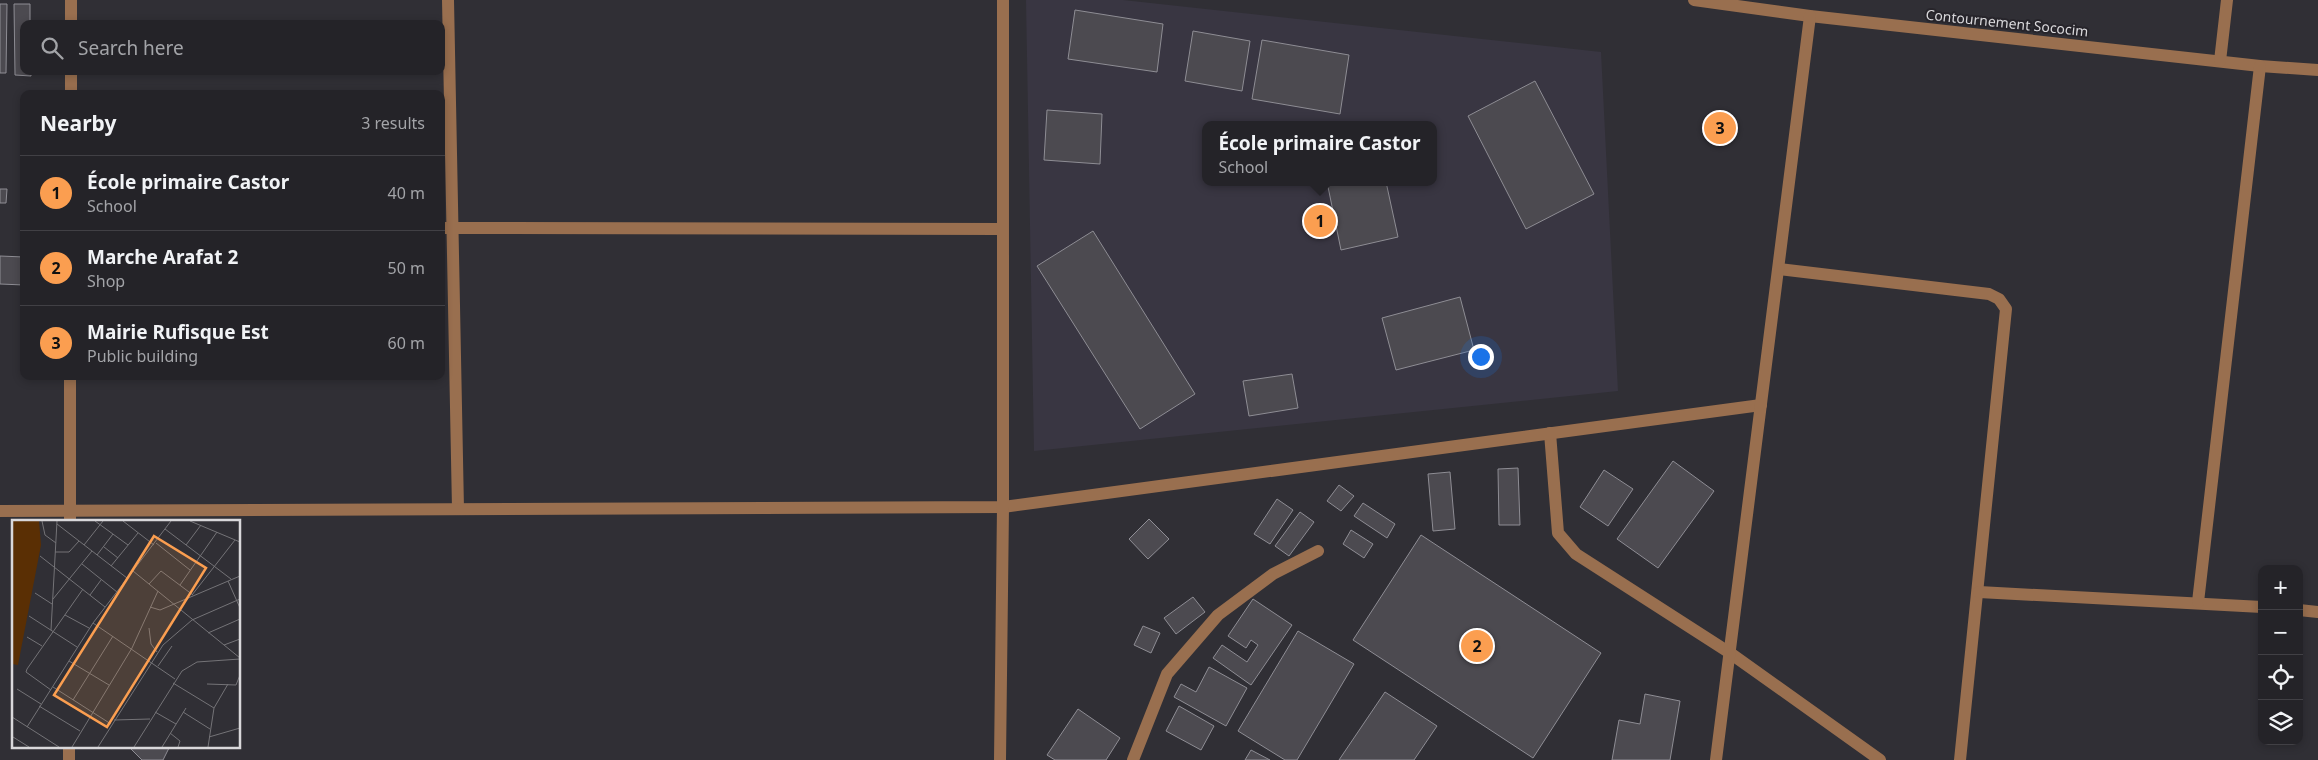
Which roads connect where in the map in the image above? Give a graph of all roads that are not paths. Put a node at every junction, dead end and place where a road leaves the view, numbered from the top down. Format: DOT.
graph roads {
  1 [pos="71,0"];
  2 [pos="448,0"];
  3 [pos="1003,0"];
  4 [pos="1694,0"];
  5 [pos="1699,0"];
  6 [pos="2227,0"];
  7 [pos="1810,16"];
  8 [pos="71,20"];
  9 [pos="2220,61"];
  10 [pos="2260,66"];
  11 [pos="2318,70"];
  12 [pos="71,75"];
  13 [pos="71,90"];
  14 [pos="447,228"];
  15 [pos="1002,229"];
  16 [pos="1779,269"];
  17 [pos="70,380"];
  18 [pos="1761,405"];
  19 [pos="1550,433"];
  20 [pos="1002,507"];
  21 [pos="458,509"];
  22 [pos="0,511"];
  23 [pos="70,516"];
  24 [pos="1318,551"];
  25 [pos="1979,592"];
  26 [pos="2198,602"];
  27 [pos="2258,607"];
  28 [pos="2303,610"];
  29 [pos="2318,612"];
  30 [pos="1730,653"];
  31 [pos="1000,760"];
  32 [pos="1133,760"];
  33 [pos="1716,760"];
  34 [pos="1880,760"];
  35 [pos="1960,760"];
  1 -- 8 [label="street"];
  2 -- 14 [label="street"];
  3 -- 15 [label="street"];
  4 -- 5 [label="street, Contournement Sococim"];
  5 -- 7 [label="street, Contournement Sococim"];
  6 -- 9 [label="street"];
  7 -- 9 [label="street, Contournement Sococim"];
  7 -- 16 [label="street"];
  9 -- 10 [label="street, Contournement Sococim"];
  10 -- 11 [label="street, Contournement Sococim"];
  10 -- 26 [label="street"];
  12 -- 13 [label="street"];
  14 -- 15 [label="street"];
  14 -- 21 [label="street"];
  15 -- 20 [label="street"];
  16 -- 18 [label="street"];
  16 -- 25 [label="street"];
  17 -- 23 [label="street"];
  18 -- 19 [label="street"];
  18 -- 30 [label="street"];
  19 -- 20 [label="street"];
  19 -- 30 [label="street"];
  20 -- 21 [label="street"];
  20 -- 31 [label="street"];
  21 -- 23 [label="street"];
  22 -- 23 [label="street"];
  24 -- 32 [label="street"];
  25 -- 26 [label="street"];
  25 -- 35 [label="street"];
  26 -- 27 [label="street"];
  28 -- 29 [label="street"];
  30 -- 33 [label="street"];
  30 -- 34 [label="street"];
}
